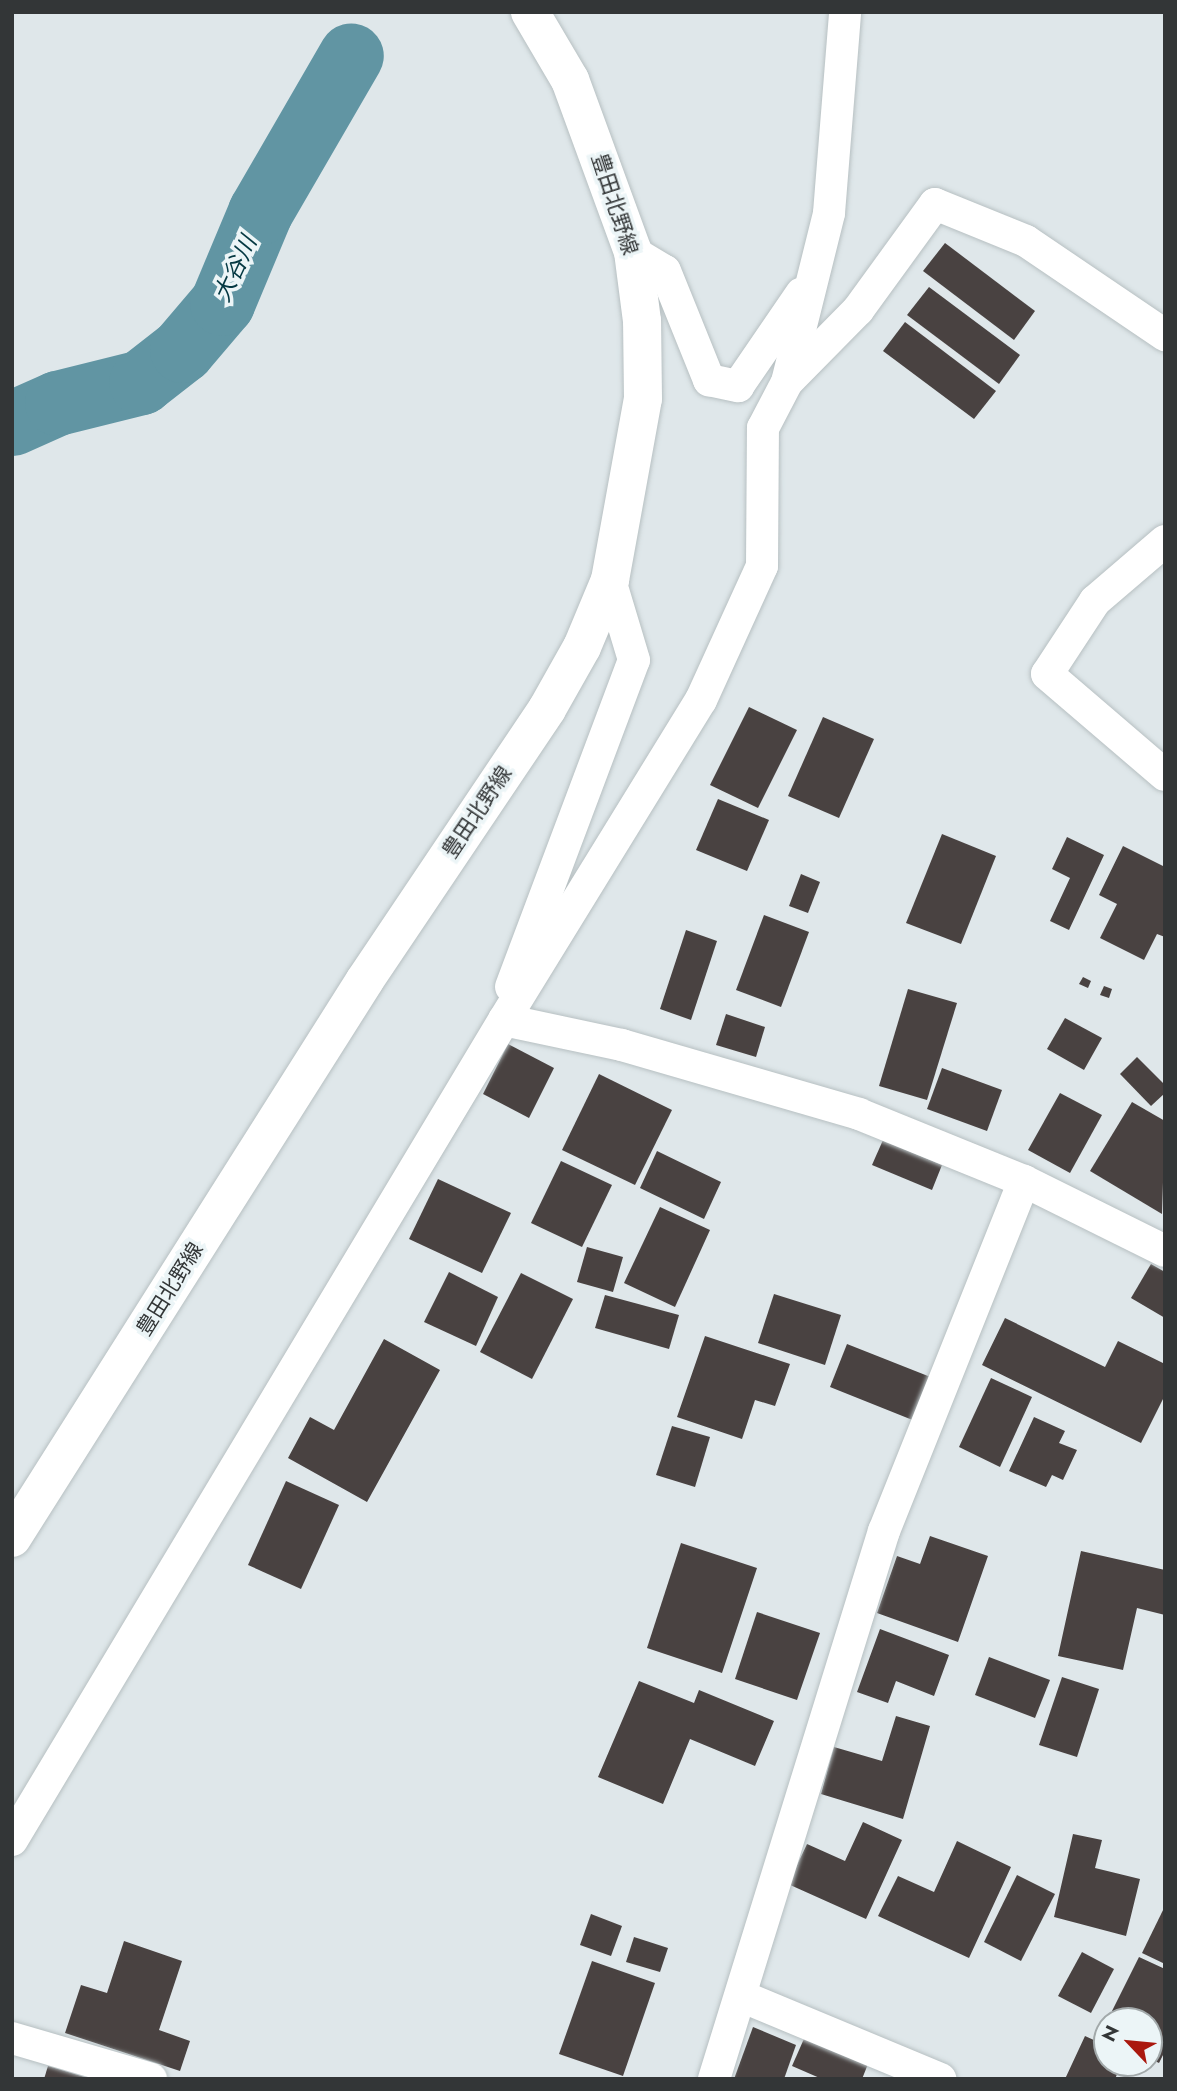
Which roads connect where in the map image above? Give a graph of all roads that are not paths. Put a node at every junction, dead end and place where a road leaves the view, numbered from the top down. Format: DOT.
graph roads {
  1 [pos="530,12"];
  2 [pos="845,12"];
  3 [pos="633,252"];
  4 [pos="814,276"];
  5 [pos="1165,335"];
  6 [pos="787,382"];
  7 [pos="1165,541"];
  8 [pos="610,580"];
  9 [pos="1165,775"];
  10 [pos="504,1020"];
  11 [pos="1024,1181"];
  12 [pos="1165,1251"];
  13 [pos="12,1538"];
  14 [pos="12,1840"];
  15 [pos="741,1996"];
  16 [pos="12,2038"];
  17 [pos="151,2079"];
  18 [pos="714,2079"];
  19 [pos="940,2079"];
  1 -- 3 [label="main road, 豊田北野線"];
  2 -- 4 [label="street"];
  3 -- 4 [label="street"];
  3 -- 8 [label="main road, 豊田北野線"];
  4 -- 6 [label="street"];
  5 -- 6 [label="street"];
  6 -- 10 [label="street"];
  7 -- 9 [label="street"];
  8 -- 10 [label="street"];
  8 -- 13 [label="main road, 豊田北野線"];
  10 -- 11 [label="street"];
  10 -- 14 [label="street"];
  11 -- 12 [label="street"];
  11 -- 15 [label="street"];
  15 -- 18 [label="street"];
  15 -- 19 [label="street"];
  16 -- 17 [label="street"];
}
